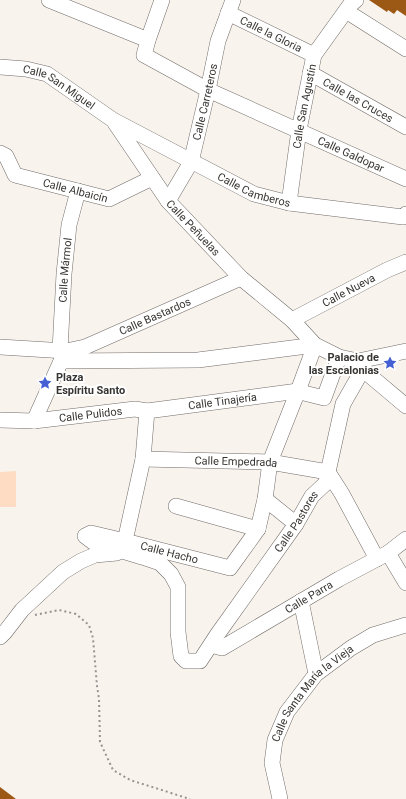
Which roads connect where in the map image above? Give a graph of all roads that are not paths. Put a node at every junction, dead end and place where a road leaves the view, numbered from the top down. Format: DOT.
graph roads {
  1 [pos="162,0"];
  2 [pos="52,1"];
  3 [pos="349,4"];
  4 [pos="231,6"];
  5 [pos="148,40"];
  6 [pos="406,49"];
  7 [pos="314,54"];
  8 [pos="0,67"];
  9 [pos="310,73"];
  10 [pos="208,90"];
  11 [pos="113,120"];
  12 [pos="406,127"];
  13 [pos="299,130"];
  14 [pos="3,155"];
  15 [pos="191,162"];
  16 [pos="152,178"];
  17 [pos="406,179"];
  18 [pos="78,191"];
  19 [pos="168,200"];
  20 [pos="289,203"];
  21 [pos="406,214"];
  22 [pos="406,262"];
  23 [pos="241,278"];
  24 [pos="292,320"];
  25 [pos="314,345"];
  26 [pos="0,347"];
  27 [pos="406,352"];
  28 [pos="62,354"];
  29 [pos="339,357"];
  30 [pos="361,365"];
  31 [pos="301,392"];
  32 [pos="406,406"];
  33 [pos="147,411"];
  34 [pos="0,420"];
  35 [pos="34,421"];
  36 [pos="143,459"];
  37 [pos="270,462"];
  38 [pos="328,472"];
  39 [pos="265,499"];
  40 [pos="176,506"];
  41 [pos="296,524"];
  42 [pos="258,529"];
  43 [pos="406,539"];
  44 [pos="126,547"];
  45 [pos="383,556"];
  46 [pos="406,583"];
  47 [pos="301,601"];
  48 [pos="406,626"];
  49 [pos="0,637"];
  50 [pos="211,645"];
  51 [pos="316,674"];
  52 [pos="280,799"];
  1 -- 5 [label="street"];
  2 -- 5 [label="street"];
  3 -- 6 [label="street"];
  3 -- 7 [label="street, Calle San Agustín"];
  4 -- 7 [label="street, Calle la Gloria"];
  4 -- 10 [label="street, Calle Carreteros"];
  5 -- 10 [label="street, Calle Galdopar"];
  7 -- 9 [label="street, Calle San Agustín"];
  8 -- 11 [label="street, Calle San Miguel"];
  9 -- 12 [label="street, Calle las Cruces"];
  9 -- 13 [label="street, Calle San Agustín"];
  10 -- 13 [label="street, Calle Galdopar"];
  10 -- 15 [label="street, Calle Carreteros"];
  11 -- 15 [label="street, Calle Camberos"];
  11 -- 16 [label="street, Calle Peñuelas"];
  13 -- 17 [label="street, Calle Galdopar"];
  13 -- 20 [label="street, Calle San Agustín"];
  14 -- 18 [label="street, Calle Albaicín"];
  15 -- 19 [label="street, Calle Carreteros"];
  15 -- 20 [label="street, Calle Camberos"];
  16 -- 18 [label="street, Calle Albaicín"];
  16 -- 19 [label="street, Calle Peñuelas"];
  18 -- 28 [label="street, Calle Mármol"];
  19 -- 23 [label="street, Calle Peñuelas"];
  20 -- 21 [label="street, Calle Camberos"];
  22 -- 24 [label="street, Calle Nueva"];
  23 -- 24 [label="street, Calle Peñuelas"];
  23 -- 28 [label="street, Calle Bastardos"];
  24 -- 25 [label="street, Calle Peñuelas"];
  25 -- 28 [label="street"];
  25 -- 29 [label="street"];
  25 -- 31 [label="street, Calle Hacho"];
  26 -- 28 [label="street"];
  27 -- 30 [label="street"];
  28 -- 35 [label="street"];
  29 -- 30 [label="street"];
  29 -- 31 [label="street"];
  30 -- 32 [label="street"];
  30 -- 38 [label="street, Calle Pastores"];
  31 -- 33 [label="street, Calle Tinajería"];
  31 -- 37 [label="street, Calle Hacho"];
  33 -- 35 [label="street, Calle Pulidos"];
  33 -- 36 [label="street"];
  34 -- 35 [label="street, Calle Pulidos"];
  36 -- 37 [label="street, Calle Empedrada"];
  36 -- 44 [label="street"];
  37 -- 38 [label="street, Calle Empedrada"];
  37 -- 39 [label="street, Calle Hacho"];
  38 -- 41 [label="street, Calle Pastores"];
  38 -- 45 [label="street"];
  39 -- 41 [label="street"];
  39 -- 42 [label="street, Calle Hacho"];
  40 -- 42 [label="street"];
  41 -- 50 [label="street, Calle Pastores"];
  42 -- 44 [label="street, Calle Hacho"];
  43 -- 45 [label="street, Calle Parra"];
  44 -- 49 [label="street"];
  44 -- 50 [label="street, Calle Pastores"];
  45 -- 46 [label="street"];
  45 -- 47 [label="street, Calle Parra"];
  47 -- 50 [label="street, Calle Parra"];
  47 -- 51 [label="street"];
  48 -- 51 [label="street, Calle Santa María la Vieja"];
  51 -- 52 [label="street, Calle Santa María la Vieja"];
}
